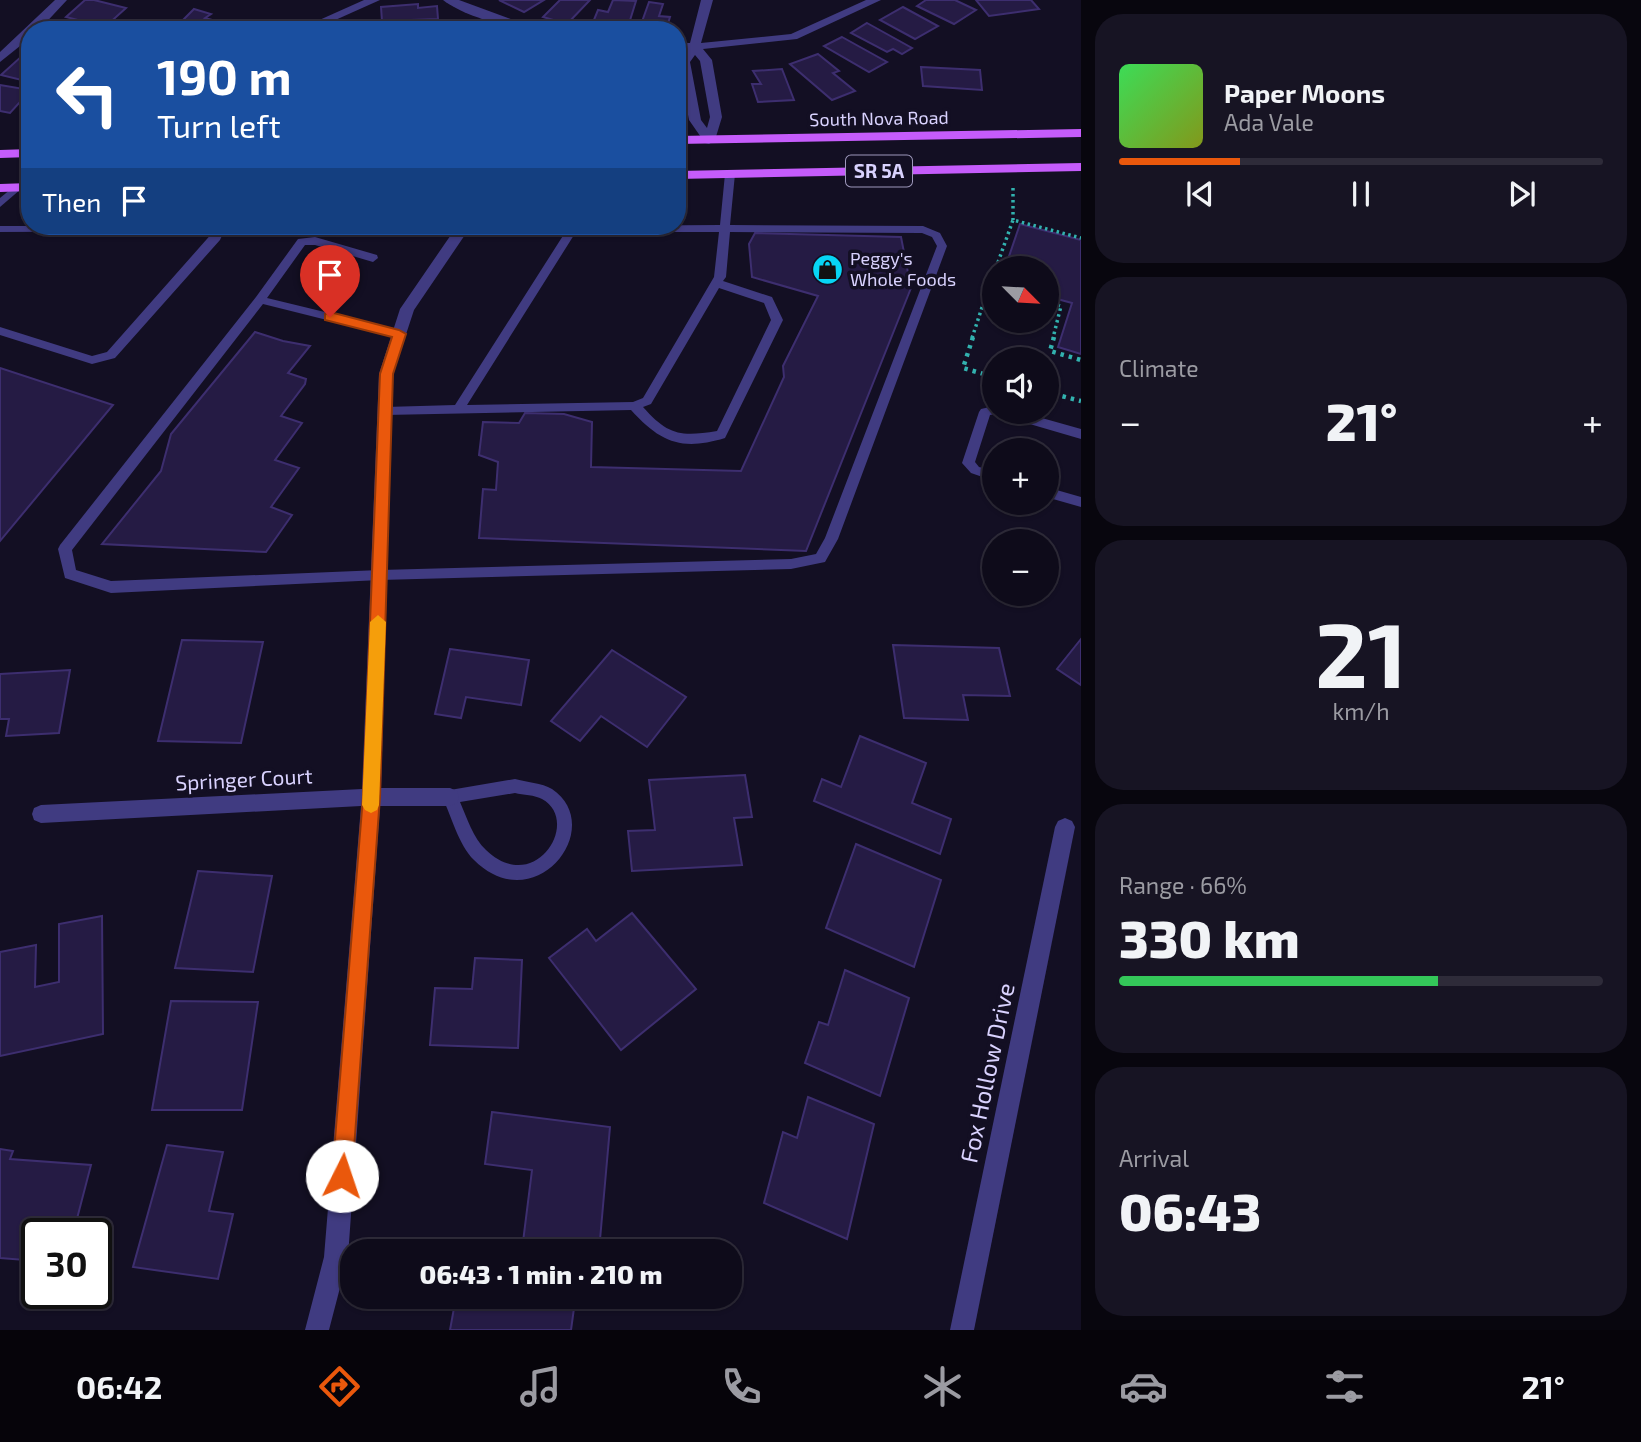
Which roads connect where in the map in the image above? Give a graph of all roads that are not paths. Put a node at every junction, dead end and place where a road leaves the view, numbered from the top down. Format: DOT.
graph roads {
  1 [pos="61,0"];
  2 [pos="374,0"];
  3 [pos="449,0"];
  4 [pos="707,0"];
  5 [pos="875,0"];
  6 [pos="41,21"];
  7 [pos="332,21"];
  8 [pos="504,21"];
  9 [pos="21,40"];
  10 [pos="686,48"];
  11 [pos="695,48"];
  12 [pos="0,58"];
  13 [pos="686,59"];
  14 [pos="686,73"];
  15 [pos="1081,133"];
  16 [pos="686,140"];
  17 [pos="709,140"];
  18 [pos="21,153"];
  19 [pos="0,154"];
  20 [pos="1081,167"];
  21 [pos="730,173"];
  22 [pos="686,174"];
  23 [pos="21,187"];
  24 [pos="0,188"];
  25 [pos="21,188"];
  26 [pos="0,204"];
  27 [pos="686,228"];
  28 [pos="725,228"];
  29 [pos="0,229"];
  30 [pos="21,229"];
  31 [pos="217,235"];
  32 [pos="458,235"];
  33 [pos="569,235"];
  34 [pos="373,258"];
  35 [pos="716,283"];
  36 [pos="260,300"];
  37 [pos="0,331"];
  38 [pos="399,334"];
  39 [pos="634,406"];
  40 [pos="458,410"];
  41 [pos="385,411"];
  42 [pos="982,421"];
  43 [pos="1046,424"];
  44 [pos="1081,434"];
  45 [pos="982,472"];
  46 [pos="1059,496"];
  47 [pos="1081,502"];
  48 [pos="380,575"];
  49 [pos="371,797"];
  50 [pos="450,797"];
  51 [pos="41,814"];
  52 [pos="1065,827"];
  53 [pos="317,1330"];
  54 [pos="962,1330"];
  1 -- 6 [label="street"];
  2 -- 7 [label="street"];
  3 -- 8 [label="street"];
  4 -- 11 [label="street"];
  5 -- 11 [label="street"];
  9 -- 12 [label="street"];
  10 -- 11 [label="street"];
  11 -- 13 [label="street"];
  11 -- 17 [label="street"];
  14 -- 17 [label="street"];
  15 -- 17 [label="main road, South Nova Road / SR 5A"];
  16 -- 17 [label="main road, South Nova Road / SR 5A"];
  18 -- 19 [label="main road"];
  20 -- 21 [label="main road, SR 5A"];
  21 -- 22 [label="main road, SR 5A"];
  21 -- 28 [label="lane"];
  23 -- 24 [label="main road"];
  25 -- 26 [label="lane"];
  27 -- 28 [label="lane"];
  28 -- 35 [label="lane"];
  28 -- 48 [label="lane"];
  29 -- 30 [label="lane"];
  31 -- 37 [label="lane"];
  32 -- 38 [label="street"];
  33 -- 40 [label="lane"];
  34 -- 36 [label="lane"];
  35 -- 39 [label="lane"];
  35 -- 39 [label="lane"];
  36 -- 38 [label="lane"];
  36 -- 48 [label="lane"];
  38 -- 41 [label="street"];
  39 -- 40 [label="lane"];
  40 -- 41 [label="lane"];
  41 -- 48 [label="street"];
  42 -- 45 [label="lane"];
  43 -- 44 [label="lane"];
  46 -- 47 [label="lane"];
  48 -- 49 [label="street"];
  49 -- 50 [label="street, Springer Court"];
  49 -- 51 [label="street, Springer Court"];
  49 -- 53 [label="street"];
  50 -- 50 [label="lane"];
  52 -- 54 [label="street, Fox Hollow Drive"];
}
